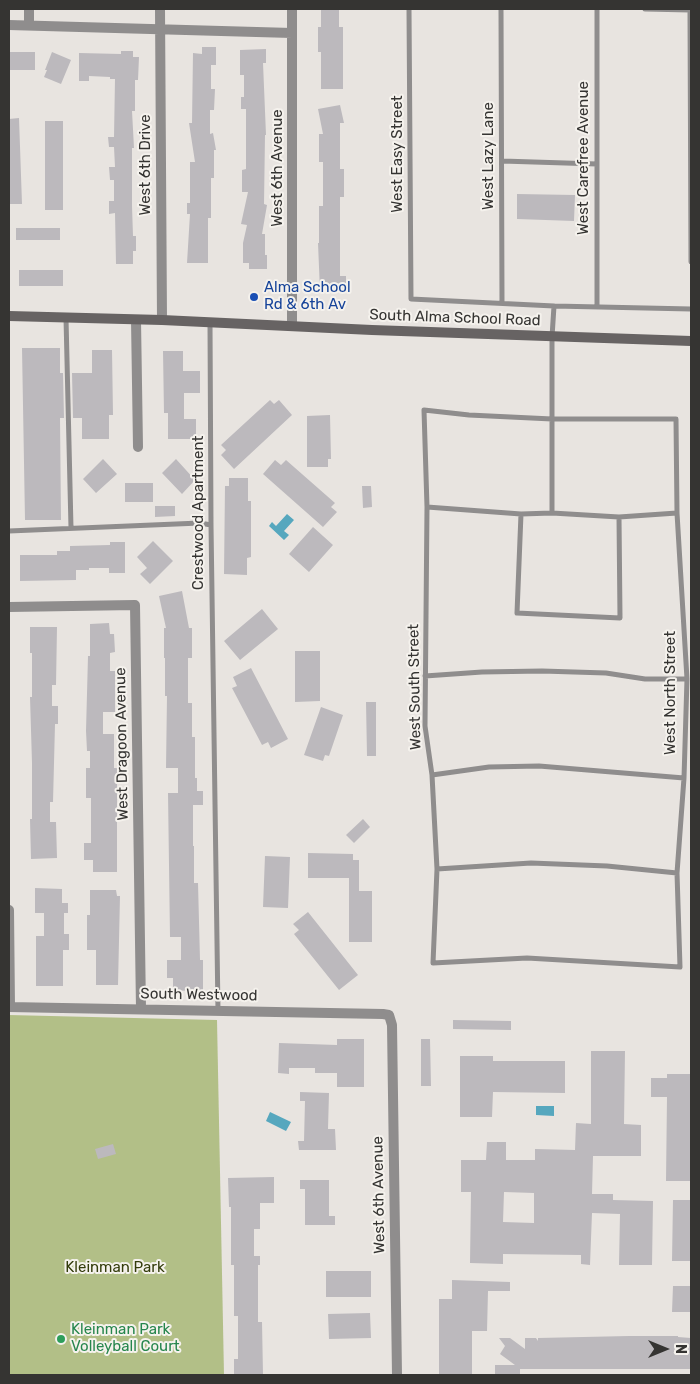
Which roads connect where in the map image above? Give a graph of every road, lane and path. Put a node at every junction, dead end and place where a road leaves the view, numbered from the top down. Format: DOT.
graph roads {
  1 [pos="29,9"];
  2 [pos="160,9"];
  3 [pos="292,9"];
  4 [pos="409,9"];
  5 [pos="501,9"];
  6 [pos="597,9"];
  7 [pos="645,9"];
  8 [pos="690,10"];
  9 [pos="9,25"];
  10 [pos="29,26"];
  11 [pos="160,30"];
  12 [pos="292,33"];
  13 [pos="502,161"];
  14 [pos="597,164"];
  15 [pos="691,262"];
  16 [pos="502,303"];
  17 [pos="554,306"];
  18 [pos="597,307"];
  19 [pos="691,309"];
  20 [pos="9,316"];
  21 [pos="66,318"];
  22 [pos="136,320"];
  23 [pos="162,320"];
  24 [pos="210,323"];
  25 [pos="292,326"];
  26 [pos="552,337"];
  27 [pos="691,341"];
  28 [pos="552,419"];
  29 [pos="138,447"];
  30 [pos="427,507"];
  31 [pos="552,513"];
  32 [pos="677,513"];
  33 [pos="521,514"];
  34 [pos="619,517"];
  35 [pos="211,525"];
  36 [pos="71,528"];
  37 [pos="9,530"];
  38 [pos="9,608"];
  39 [pos="425,676"];
  40 [pos="687,679"];
  41 [pos="432,775"];
  42 [pos="684,778"];
  43 [pos="437,869"];
  44 [pos="677,873"];
  45 [pos="9,910"];
  46 [pos="680,967"];
  47 [pos="10,1007"];
  48 [pos="141,1009"];
  49 [pos="218,1011"];
  50 [pos="389,1015"];
  51 [pos="397,1375"];
  1 -- 10 [label="street"];
  2 -- 11 [label="street, West 6th Drive"];
  3 -- 12 [label="street, West 6th Avenue"];
  4 -- 16 [label="lane, West Easy Street"];
  5 -- 13 [label="lane, West Lazy Lane"];
  6 -- 14 [label="lane, West Carefree Avenue"];
  7 -- 8 [label="lane"];
  8 -- 15 [label="lane"];
  9 -- 10 [label="street"];
  10 -- 11 [label="street"];
  11 -- 12 [label="street"];
  11 -- 23 [label="street, West 6th Drive"];
  12 -- 25 [label="street, West 6th Avenue"];
  13 -- 14 [label="lane"];
  13 -- 16 [label="lane, West Lazy Lane"];
  14 -- 18 [label="lane, West Carefree Avenue"];
  16 -- 17 [label="lane"];
  17 -- 18 [label="lane"];
  17 -- 26 [label="lane"];
  18 -- 19 [label="lane"];
  20 -- 21 [label="main road, South Alma School Road"];
  21 -- 22 [label="main road, South Alma School Road"];
  21 -- 36 [label="lane"];
  22 -- 23 [label="main road, South Alma School Road"];
  22 -- 29 [label="street"];
  23 -- 24 [label="main road, South Alma School Road"];
  24 -- 25 [label="main road, South Alma School Road"];
  24 -- 35 [label="lane, Crestwood Apartment"];
  25 -- 26 [label="main road, South Alma School Road"];
  26 -- 27 [label="main road, South Alma School Road"];
  26 -- 28 [label="lane"];
  28 -- 30 [label="lane, West South Street"];
  28 -- 31 [label="lane"];
  28 -- 32 [label="lane, West North Street"];
  30 -- 33 [label="lane"];
  30 -- 39 [label="lane, West South Street"];
  31 -- 33 [label="lane"];
  31 -- 34 [label="lane"];
  32 -- 34 [label="lane"];
  32 -- 40 [label="lane, West North Street"];
  33 -- 34 [label="lane"];
  35 -- 36 [label="lane"];
  35 -- 49 [label="lane, Crestwood Apartment"];
  36 -- 37 [label="lane"];
  38 -- 48 [label="street, West Dragoon Avenue"];
  39 -- 40 [label="lane"];
  39 -- 41 [label="lane, West South Street"];
  40 -- 42 [label="lane, West North Street"];
  41 -- 42 [label="lane"];
  41 -- 43 [label="lane, West South Street"];
  42 -- 44 [label="lane, West North Street"];
  43 -- 44 [label="lane"];
  43 -- 46 [label="lane, West South Street"];
  44 -- 46 [label="lane, West North Street"];
  45 -- 47 [label="street"];
  47 -- 48 [label="street, South Westwood"];
  48 -- 49 [label="street, South Westwood"];
  49 -- 50 [label="street, South Westwood"];
  50 -- 51 [label="street, West 6th Avenue"];
}
